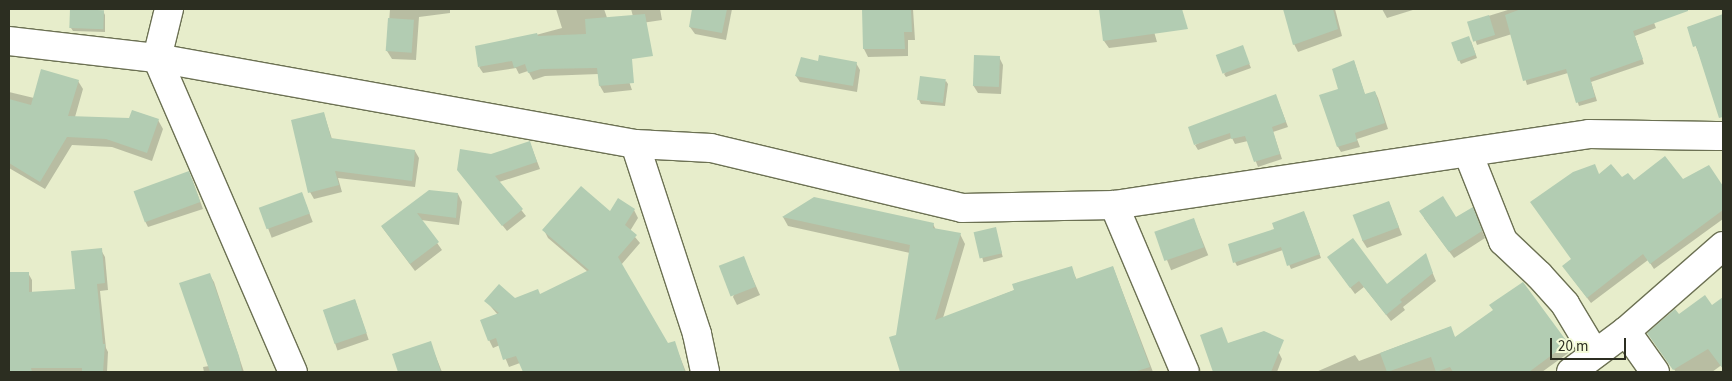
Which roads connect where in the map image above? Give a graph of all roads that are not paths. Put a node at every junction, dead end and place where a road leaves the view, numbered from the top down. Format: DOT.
graph roads {
  1 [pos="169,9"];
  2 [pos="9,41"];
  3 [pos="157,58"];
  4 [pos="1723,136"];
  5 [pos="635,144"];
  6 [pos="1468,153"];
  7 [pos="1114,205"];
  8 [pos="1723,246"];
  9 [pos="1626,331"];
  10 [pos="1595,354"];
  11 [pos="293,372"];
  12 [pos="705,372"];
  13 [pos="1185,372"];
  14 [pos="1570,372"];
  15 [pos="1654,372"];
  1 -- 3 [label="street"];
  2 -- 3 [label="street"];
  3 -- 5 [label="street"];
  3 -- 11 [label="street"];
  4 -- 6 [label="street"];
  5 -- 7 [label="street"];
  5 -- 12 [label="street"];
  6 -- 7 [label="street"];
  6 -- 10 [label="street"];
  7 -- 13 [label="street"];
  8 -- 9 [label="street"];
  9 -- 10 [label="street"];
  9 -- 15 [label="street"];
  10 -- 14 [label="street"];
}
